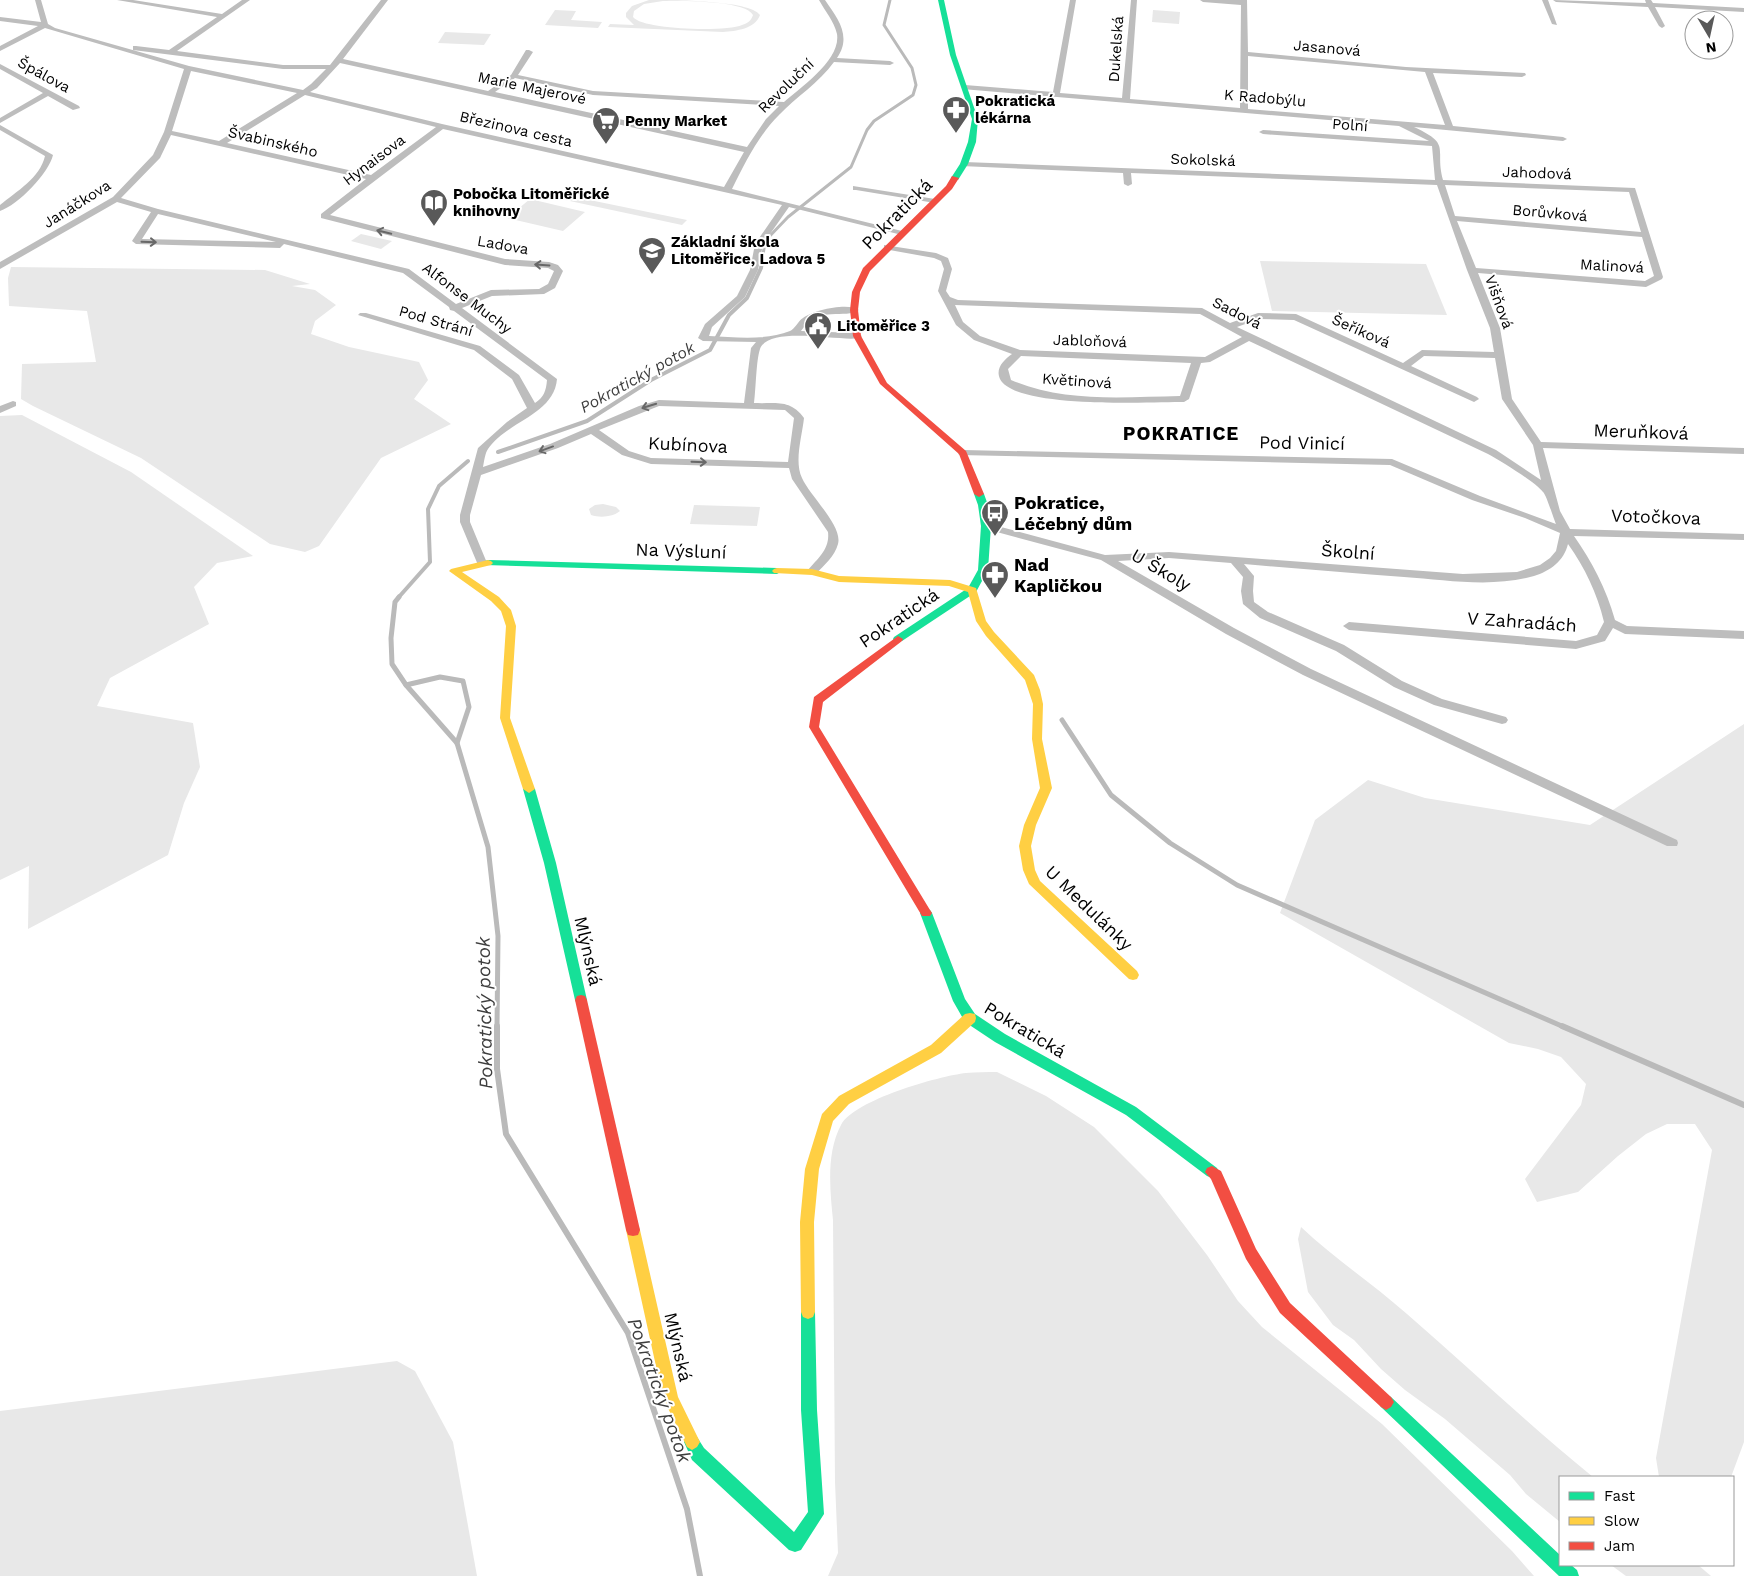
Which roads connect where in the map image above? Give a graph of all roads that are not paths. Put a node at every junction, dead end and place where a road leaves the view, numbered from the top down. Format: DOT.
graph roads {
  1 [pos="38,0"];
  2 [pos="120,0"];
  3 [pos="247,0"];
  4 [pos="385,0"];
  5 [pos="822,0"];
  6 [pos="941,0"];
  7 [pos="1073,0"];
  8 [pos="1134,0"];
  9 [pos="1203,0"];
  10 [pos="1545,0"];
  11 [pos="1556,0"];
  12 [pos="1244,1"];
  13 [pos="1649,2"];
  14 [pos="1744,10"];
  15 [pos="222,16"];
  16 [pos="0,19"];
  17 [pos="1555,24"];
  18 [pos="45,25"];
  19 [pos="1662,26"];
  20 [pos="0,49"];
  21 [pos="125,50"];
  22 [pos="172,51"];
  23 [pos="529,52"];
  24 [pos="1245,54"];
  25 [pos="338,60"];
  26 [pos="833,60"];
  27 [pos="890,63"];
  28 [pos="0,66"];
  29 [pos="332,67"];
  30 [pos="188,68"];
  31 [pos="1428,70"];
  32 [pos="1522,75"];
  33 [pos="514,76"];
  34 [pos="966,87"];
  35 [pos="303,92"];
  36 [pos="48,93"];
  37 [pos="489,93"];
  38 [pos="1056,95"];
  39 [pos="1126,100"];
  40 [pos="787,104"];
  41 [pos="76,108"];
  42 [pos="1244,110"];
  43 [pos="0,121"];
  44 [pos="1401,124"];
  45 [pos="442,126"];
  46 [pos="0,127"];
  47 [pos="1450,128"];
  48 [pos="168,132"];
  49 [pos="1262,132"];
  50 [pos="1563,139"];
  51 [pos="220,144"];
  52 [pos="1436,144"];
  53 [pos="748,150"];
  54 [pos="964,164"];
  55 [pos="1127,170"];
  56 [pos="372,178"];
  57 [pos="1441,183"];
  58 [pos="1128,184"];
  59 [pos="856,188"];
  60 [pos="727,190"];
  61 [pos="1632,190"];
  62 [pos="116,199"];
  63 [pos="935,201"];
  64 [pos="787,204"];
  65 [pos="0,209"];
  66 [pos="156,211"];
  67 [pos="324,216"];
  68 [pos="1452,218"];
  69 [pos="902,232"];
  70 [pos="1646,234"];
  71 [pos="300,244"];
  72 [pos="888,247"];
  73 [pos="0,266"];
  74 [pos="1471,270"];
  75 [pos="948,299"];
  76 [pos="453,308"];
  77 [pos="854,310"];
  78 [pos="363,315"];
  79 [pos="1230,326"];
  80 [pos="795,333"];
  81 [pos="857,336"];
  82 [pos="1249,337"];
  83 [pos="764,339"];
  84 [pos="1019,353"];
  85 [pos="1499,355"];
  86 [pos="1197,360"];
  87 [pos="1404,367"];
  88 [pos="1474,399"];
  89 [pos="13,404"];
  90 [pos="749,404"];
  91 [pos="533,409"];
  92 [pos="0,410"];
  93 [pos="590,429"];
  94 [pos="1538,445"];
  95 [pos="1744,451"];
  96 [pos="963,453"];
  97 [pos="793,465"];
  98 [pos="476,473"];
  99 [pos="1548,490"];
  100 [pos="986,526"];
  101 [pos="1566,532"];
  102 [pos="1744,537"];
  103 [pos="1105,558"];
  104 [pos="1234,560"];
  105 [pos="482,563"];
  106 [pos="812,572"];
  107 [pos="972,590"];
  108 [pos="1610,622"];
  109 [pos="1349,626"];
  110 [pos="1744,635"];
  111 [pos="1502,720"];
  112 [pos="1672,842"];
  113 [pos="1133,975"];
  114 [pos="970,1018"];
  115 [pos="1559,1565"];
  116 [pos="1560,1566"];
  117 [pos="1571,1576"];
  1 -- 18 [label="street"];
  2 -- 15 [label="street"];
  3 -- 15 [label="street"];
  4 -- 25 [label="street"];
  5 -- 26 [label="street, Revoluční"];
  6 -- 34 [label="street, Pokratická"];
  7 -- 38 [label="street"];
  8 -- 39 [label="street, Dukelská"];
  9 -- 12 [label="street"];
  10 -- 17 [label="street"];
  11 -- 13 [label="street"];
  12 -- 24 [label="street"];
  13 -- 14 [label="street"];
  13 -- 19 [label="street"];
  15 -- 22 [label="street"];
  16 -- 18 [label="street, Březinova cesta"];
  18 -- 20 [label="street, Špálova"];
  18 -- 21 [label="street, Březinova cesta"];
  21 -- 22 [label="street"];
  21 -- 30 [label="street, Březinova cesta"];
  22 -- 29 [label="street"];
  23 -- 33 [label="street"];
  24 -- 31 [label="street, Jasanová"];
  24 -- 42 [label="street"];
  25 -- 29 [label="street"];
  25 -- 37 [label="street, Marie Majerové"];
  26 -- 27 [label="street"];
  26 -- 40 [label="street, Revoluční"];
  28 -- 36 [label="street, Špálova"];
  29 -- 35 [label="street"];
  30 -- 35 [label="street, Březinova cesta"];
  30 -- 48 [label="street, Janáčkova"];
  31 -- 32 [label="street, Jasanová"];
  31 -- 47 [label="street"];
  33 -- 37 [label="street"];
  33 -- 40 [label="street"];
  34 -- 38 [label="street, K Radobýlu"];
  34 -- 54 [label="street, Pokratická"];
  35 -- 45 [label="street, Březinova cesta"];
  35 -- 51 [label="street"];
  36 -- 41 [label="street, Špálova"];
  36 -- 43 [label="street"];
  37 -- 53 [label="street, Marie Majerové"];
  38 -- 39 [label="street, K Radobýlu"];
  39 -- 42 [label="street, K Radobýlu"];
  40 -- 53 [label="street, Revoluční"];
  42 -- 44 [label="street, K Radobýlu"];
  44 -- 47 [label="street, K Radobýlu"];
  44 -- 52 [label="street"];
  45 -- 56 [label="street, Hynaisova"];
  45 -- 60 [label="street, Březinova cesta"];
  46 -- 65 [label="street"];
  47 -- 50 [label="street, K Radobýlu"];
  48 -- 51 [label="street, Švabinského"];
  48 -- 62 [label="street, Janáčkova"];
  49 -- 52 [label="street, Polní"];
  51 -- 56 [label="street, Švabinského"];
  52 -- 57 [label="street, Višňová"];
  53 -- 60 [label="street, Revoluční"];
  54 -- 55 [label="street, Sokolská"];
  54 -- 63 [label="street, Pokratická"];
  55 -- 57 [label="street, Sokolská"];
  55 -- 58 [label="street"];
  56 -- 67 [label="street, Hynaisova"];
  57 -- 61 [label="street, Jahodová"];
  57 -- 68 [label="street, Višňová"];
  59 -- 63 [label="street"];
  60 -- 64 [label="street, Březinova cesta"];
  61 -- 70 [label="street, Malinová"];
  62 -- 66 [label="street, Alfonse Muchy"];
  62 -- 73 [label="street, Janáčkova"];
  63 -- 69 [label="street, Pokratická"];
  64 -- 69 [label="street, Březinova cesta"];
  64 -- 83 [label="street"];
  66 -- 71 [label="street, Alfonse Muchy"];
  66 -- 71 [label="street, one-way"];
  76 -- 67 [label="street, Ladova, one-way"];
  68 -- 70 [label="street, Borůvková"];
  68 -- 74 [label="street, Višňová"];
  69 -- 72 [label="street, Pokratická"];
  70 -- 74 [label="street, Malinová"];
  71 -- 76 [label="street, Alfonse Muchy"];
  72 -- 75 [label="street"];
  72 -- 77 [label="street, Pokratická"];
  74 -- 85 [label="street, Višňová"];
  75 -- 79 [label="street, Sadová"];
  75 -- 84 [label="street, Jabloňová"];
  76 -- 91 [label="street, Alfonse Muchy"];
  77 -- 80 [label="street"];
  77 -- 81 [label="street, Pokratická"];
  78 -- 91 [label="street, Pod Strání"];
  79 -- 82 [label="street, Sadová"];
  79 -- 87 [label="street, Šeříková"];
  80 -- 81 [label="street"];
  80 -- 83 [label="street"];
  81 -- 96 [label="street, Pokratická"];
  82 -- 86 [label="street, Jabloňová"];
  82 -- 99 [label="street, Sadová"];
  83 -- 90 [label="street"];
  84 -- 86 [label="street, Jabloňová"];
  84 -- 86 [label="street, Květinová"];
  85 -- 87 [label="street"];
  85 -- 94 [label="street, Višňová"];
  87 -- 88 [label="street, Šeříková"];
  89 -- 92 [label="street"];
  90 -- 93 [label="street, Kubínova, one-way"];
  90 -- 97 [label="street, Kubínova"];
  91 -- 98 [label="street, Alfonse Muchy"];
  93 -- 97 [label="street, Kubínova, one-way"];
  93 -- 98 [label="street, Kubínova, one-way"];
  94 -- 95 [label="street, Meruňková"];
  94 -- 99 [label="street, Višňová"];
  96 -- 100 [label="street, Pokratická"];
  96 -- 101 [label="street, Pod Vinicí"];
  97 -- 106 [label="street"];
  98 -- 105 [label="street"];
  99 -- 101 [label="street, Višňová"];
  100 -- 103 [label="street, U Školy"];
  100 -- 107 [label="street, Pokratická"];
  101 -- 102 [label="street, Votočkova"];
  101 -- 104 [label="street, Školní"];
  101 -- 108 [label="street"];
  103 -- 104 [label="street, Školní"];
  103 -- 112 [label="street, U Školy"];
  104 -- 111 [label="street"];
  105 -- 106 [label="street, Na Výsluní"];
  105 -- 114 [label="street, Mlýnská"];
  106 -- 107 [label="street, Na Výsluní"];
  107 -- 113 [label="street, U Medulánky"];
  107 -- 114 [label="street, Pokratická"];
  108 -- 109 [label="street, V Zahradách"];
  108 -- 110 [label="street"];
  114 -- 115 [label="street, Pokratická"];
  116 -- 117 [label="street, Pokratická"];
}
